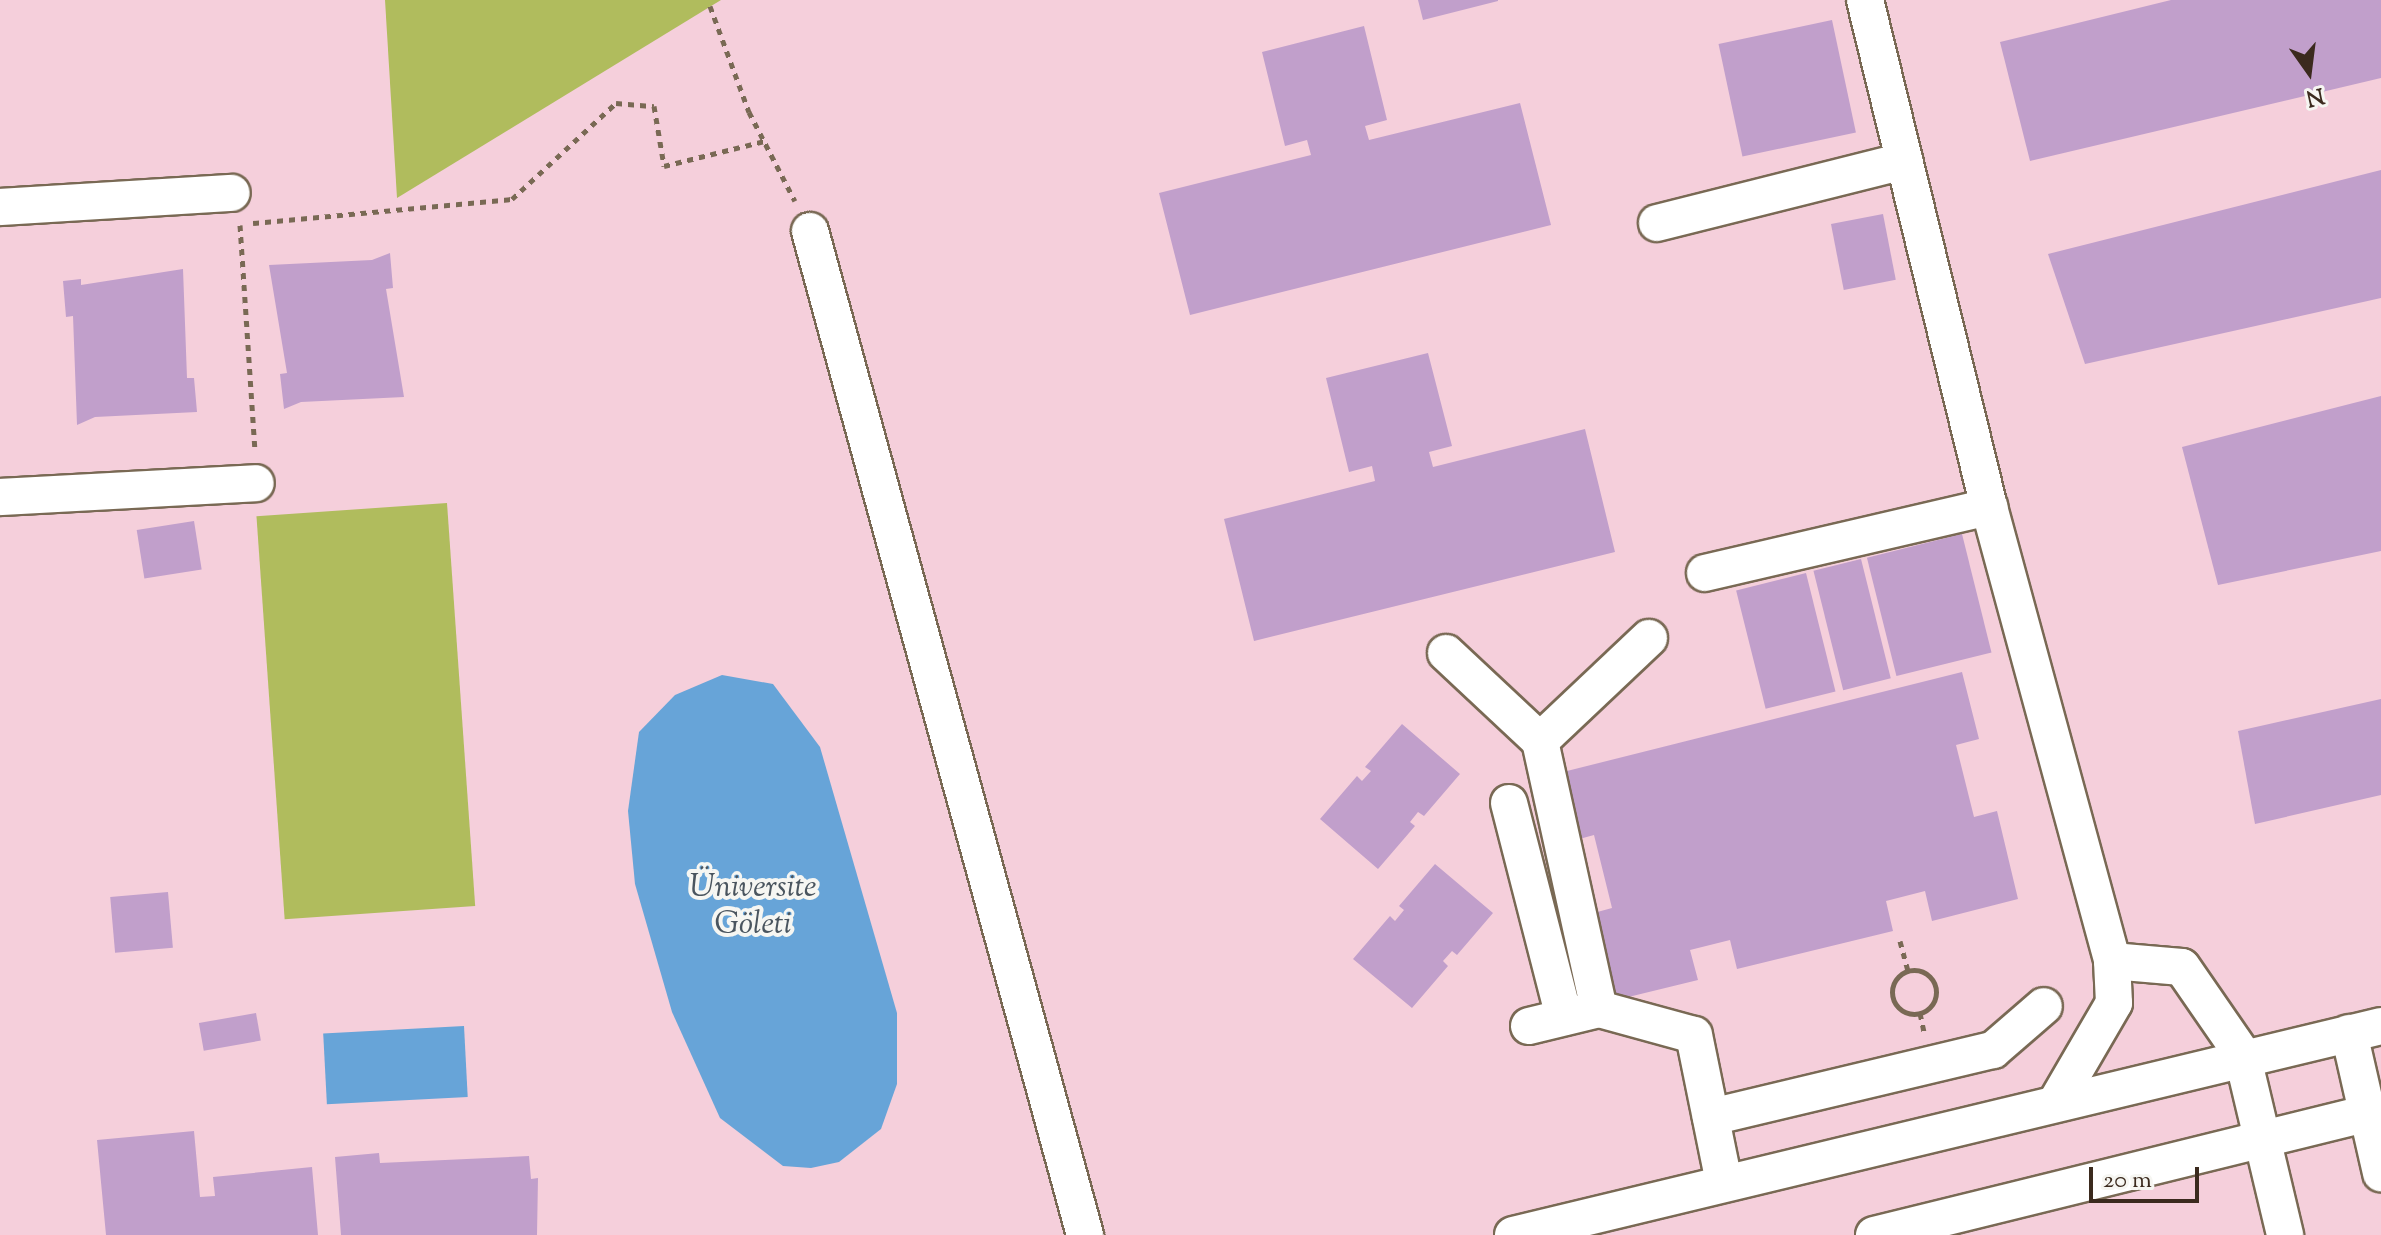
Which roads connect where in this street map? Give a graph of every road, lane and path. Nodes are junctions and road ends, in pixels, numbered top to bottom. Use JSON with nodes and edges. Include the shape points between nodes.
{"nodes":[{"id":1,"x":1865,"y":0,"type":"edge"},
{"id":2,"x":710,"y":6,"type":"dead end"},
{"id":3,"x":764,"y":141,"type":"junction"},
{"id":4,"x":1904,"y":161,"type":"junction"},
{"id":5,"x":0,"y":207,"type":"edge"},
{"id":6,"x":236,"y":209,"type":"junction"},
{"id":7,"x":1657,"y":223,"type":"dead end"},
{"id":8,"x":810,"y":231,"type":"joint"},
{"id":9,"x":256,"y":483,"type":"joint"},
{"id":10,"x":0,"y":497,"type":"edge"},
{"id":11,"x":1989,"y":507,"type":"junction"},
{"id":12,"x":1705,"y":573,"type":"dead end"},
{"id":13,"x":1649,"y":638,"type":"dead end"},
{"id":14,"x":1446,"y":653,"type":"dead end"},
{"id":15,"x":1540,"y":741,"type":"junction"},
{"id":16,"x":1509,"y":803,"type":"dead end"},
{"id":17,"x":1900,"y":941,"type":"dead end"},
{"id":18,"x":2112,"y":961,"type":"junction"},
{"id":19,"x":1908,"y":971,"type":"junction"},
{"id":20,"x":2044,"y":1006,"type":"dead end"},
{"id":21,"x":1599,"y":1009,"type":"junction"},
{"id":22,"x":1564,"y":1017,"type":"junction"},
{"id":23,"x":1529,"y":1026,"type":"dead end"},
{"id":24,"x":2365,"y":1030,"type":"edge"},
{"id":25,"x":2242,"y":1054,"type":"junction"},
{"id":26,"x":2057,"y":1101,"type":"junction"},
{"id":27,"x":2374,"y":1112,"type":"edge"},
{"id":28,"x":1711,"y":1117,"type":"junction"},
{"id":29,"x":2260,"y":1140,"type":"junction"},
{"id":30,"x":2381,"y":1173,"type":"edge"},
{"id":31,"x":1724,"y":1183,"type":"junction"},
{"id":32,"x":1085,"y":1235,"type":"edge"},
{"id":33,"x":1513,"y":1235,"type":"edge"},
{"id":34,"x":1874,"y":1235,"type":"edge"},
{"id":35,"x":2285,"y":1235,"type":"edge"}],
"edges":[{"from":1,"to":4,"type":"street"},
{"from":2,"to":3,"type":"path"},
{"from":3,"to":6,"type":"path","via":[[664,166],[654,106],[616,103],[512,199]]},
{"from":3,"to":8,"type":"path"},
{"from":4,"to":7,"type":"street"},
{"from":4,"to":11,"type":"street"},
{"from":5,"to":6,"type":"street"},
{"from":6,"to":9,"type":"path"},
{"from":8,"to":32,"type":"street"},
{"from":9,"to":10,"type":"street"},
{"from":11,"to":12,"type":"street"},
{"from":11,"to":18,"type":"street"},
{"from":13,"to":15,"type":"street"},
{"from":14,"to":15,"type":"street"},
{"from":15,"to":21,"type":"street"},
{"from":16,"to":22,"type":"street"},
{"from":17,"to":19,"type":"path"},
{"from":18,"to":25,"type":"street","via":[[2182,967]]},
{"from":18,"to":26,"type":"street","via":[[2114,1003]]},
{"from":19,"to":19,"type":"path","via":[[1895,981],[1893,998],[1903,1011],[1920,1013],[1933,1003],[1935,986],[1925,973]]},
{"from":20,"to":28,"type":"street","via":[[1993,1050]]},
{"from":21,"to":22,"type":"street"},
{"from":21,"to":28,"type":"street","via":[[1694,1035]]},
{"from":22,"to":23,"type":"street"},
{"from":24,"to":25,"type":"street"},
{"from":24,"to":27,"type":"street"},
{"from":25,"to":26,"type":"street"},
{"from":25,"to":29,"type":"street"},
{"from":26,"to":31,"type":"street"},
{"from":27,"to":29,"type":"street"},
{"from":27,"to":30,"type":"street"},
{"from":28,"to":31,"type":"street"},
{"from":29,"to":34,"type":"street"},
{"from":29,"to":35,"type":"street"},
{"from":31,"to":33,"type":"street"}]}
